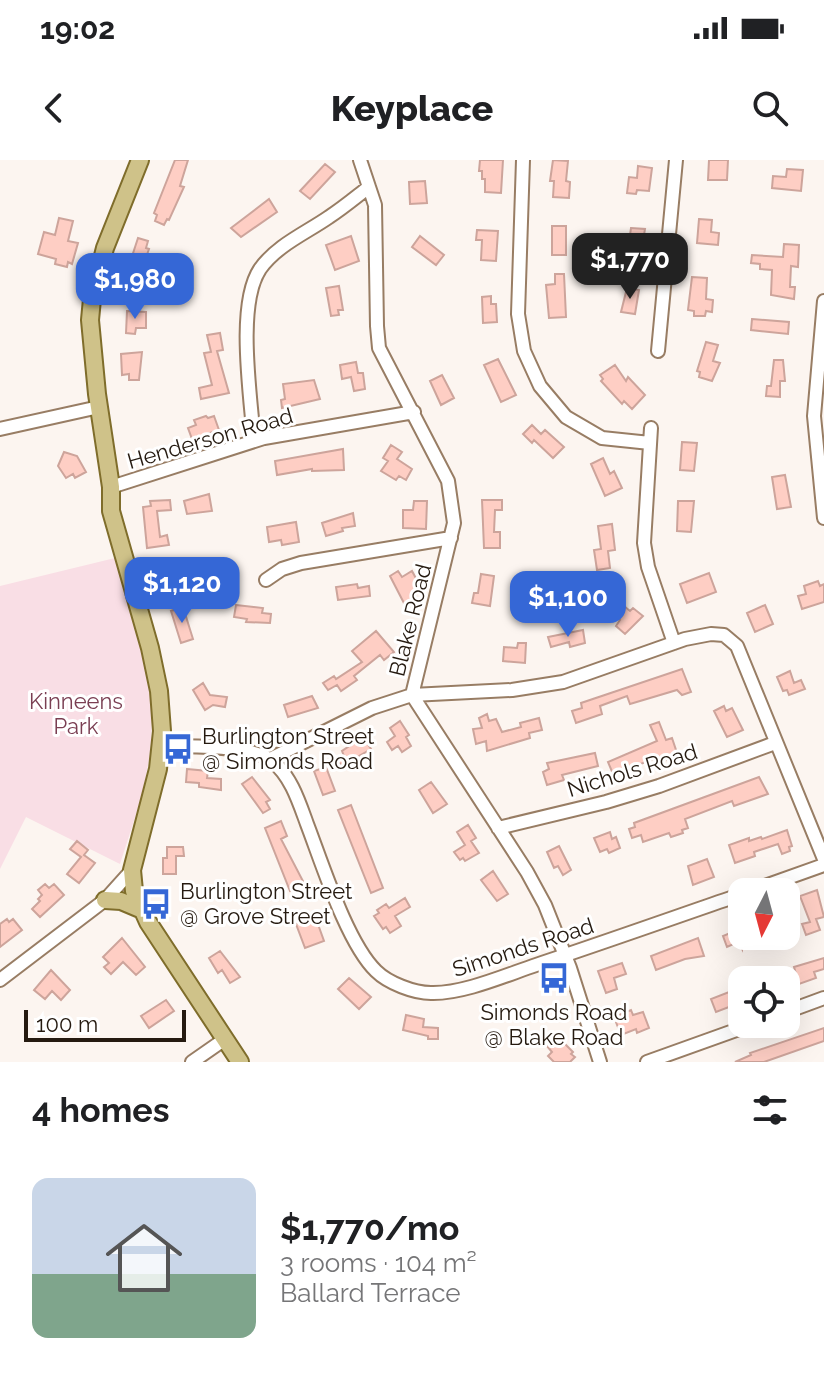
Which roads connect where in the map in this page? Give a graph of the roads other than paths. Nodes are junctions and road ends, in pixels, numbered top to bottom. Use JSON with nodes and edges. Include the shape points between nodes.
{"nodes":[{"id":1,"x":140,"y":160,"type":"edge"},
{"id":2,"x":360,"y":160,"type":"edge"},
{"id":3,"x":523,"y":160,"type":"edge"},
{"id":4,"x":676,"y":160,"type":"edge"},
{"id":5,"x":369,"y":187,"type":"junction"},
{"id":6,"x":824,"y":301,"type":"edge"},
{"id":7,"x":658,"y":351,"type":"dead end"},
{"id":8,"x":99,"y":407,"type":"junction"},
{"id":9,"x":414,"y":412,"type":"junction"},
{"id":10,"x":819,"y":413,"type":"edge"},
{"id":11,"x":651,"y":428,"type":"dead end"},
{"id":12,"x":0,"y":429,"type":"edge"},
{"id":13,"x":254,"y":441,"type":"junction"},
{"id":14,"x":650,"y":443,"type":"junction"},
{"id":15,"x":111,"y":487,"type":"junction"},
{"id":16,"x":824,"y":518,"type":"edge"},
{"id":17,"x":451,"y":538,"type":"junction"},
{"id":18,"x":266,"y":580,"type":"dead end"},
{"id":19,"x":674,"y":643,"type":"junction"},
{"id":20,"x":412,"y":695,"type":"junction"},
{"id":21,"x":775,"y":743,"type":"junction"},
{"id":22,"x":160,"y":746,"type":"junction"},
{"id":23,"x":270,"y":759,"type":"junction"},
{"id":24,"x":498,"y":828,"type":"junction"},
{"id":25,"x":824,"y":862,"type":"edge"},
{"id":26,"x":132,"y":870,"type":"junction"},
{"id":27,"x":783,"y":878,"type":"edge"},
{"id":28,"x":728,"y":899,"type":"edge"},
{"id":29,"x":105,"y":900,"type":"junction"},
{"id":30,"x":140,"y":909,"type":"junction"},
{"id":31,"x":564,"y":955,"type":"junction"},
{"id":32,"x":0,"y":980,"type":"edge"},
{"id":33,"x":824,"y":998,"type":"edge"},
{"id":34,"x":800,"y":1007,"type":"edge"},
{"id":35,"x":728,"y":1033,"type":"edge"},
{"id":36,"x":225,"y":1039,"type":"junction"},
{"id":37,"x":192,"y":1062,"type":"edge"},
{"id":38,"x":240,"y":1062,"type":"edge"},
{"id":39,"x":600,"y":1062,"type":"edge"},
{"id":40,"x":647,"y":1062,"type":"edge"}],
"edges":[{"from":1,"to":8,"type":"main road","via":[[105,248],[92,299]]},
{"from":2,"to":5,"type":"street","name":"Blake Road"},
{"from":3,"to":14,"type":"street","via":[[518,314],[524,351],[540,386],[566,417],[602,438]]},
{"from":4,"to":7,"type":"street"},
{"from":5,"to":9,"type":"street","name":"Blake Road","via":[[375,205],[379,348]]},
{"from":5,"to":13,"type":"street","via":[[282,247],[260,270],[246,319]]},
{"from":6,"to":10,"type":"street"},
{"from":8,"to":12,"type":"street"},
{"from":8,"to":15,"type":"main road"},
{"from":9,"to":13,"type":"street","name":"Henderson Road"},
{"from":9,"to":17,"type":"street","name":"Blake Road","via":[[448,481]]},
{"from":10,"to":16,"type":"street","via":[[818,477]]},
{"from":11,"to":14,"type":"street"},
{"from":13,"to":15,"type":"street","name":"Henderson Road"},
{"from":14,"to":19,"type":"street","via":[[644,543]]},
{"from":15,"to":22,"type":"main road","via":[[111,511],[159,691]]},
{"from":17,"to":18,"type":"street","via":[[301,563]]},
{"from":17,"to":20,"type":"street","name":"Blake Road"},
{"from":19,"to":20,"type":"street","via":[[563,682]]},
{"from":19,"to":21,"type":"street","via":[[711,634],[724,635],[737,646]]},
{"from":20,"to":23,"type":"street","via":[[372,708]]},
{"from":20,"to":24,"type":"street","name":"Blake Road"},
{"from":21,"to":24,"type":"street","name":"Nichols Road","via":[[659,786]]},
{"from":21,"to":25,"type":"street"},
{"from":22,"to":23,"type":"street","via":[[208,746]]},
{"from":22,"to":26,"type":"main road"},
{"from":23,"to":31,"type":"street","name":"Simonds Road","via":[[295,793],[332,890],[377,973],[411,990],[439,993]]},
{"from":24,"to":31,"type":"street","name":"Blake Road","via":[[545,905]]},
{"from":25,"to":27,"type":"street","name":"Simonds Road"},
{"from":26,"to":29,"type":"street"},
{"from":26,"to":30,"type":"main road"},
{"from":28,"to":31,"type":"street","name":"Simonds Road"},
{"from":29,"to":30,"type":"main road"},
{"from":29,"to":32,"type":"street"},
{"from":30,"to":36,"type":"main road"},
{"from":31,"to":39,"type":"street","name":"Blake Road"},
{"from":33,"to":34,"type":"street"},
{"from":35,"to":40,"type":"street"},
{"from":36,"to":37,"type":"street"},
{"from":36,"to":38,"type":"main road"}]}
